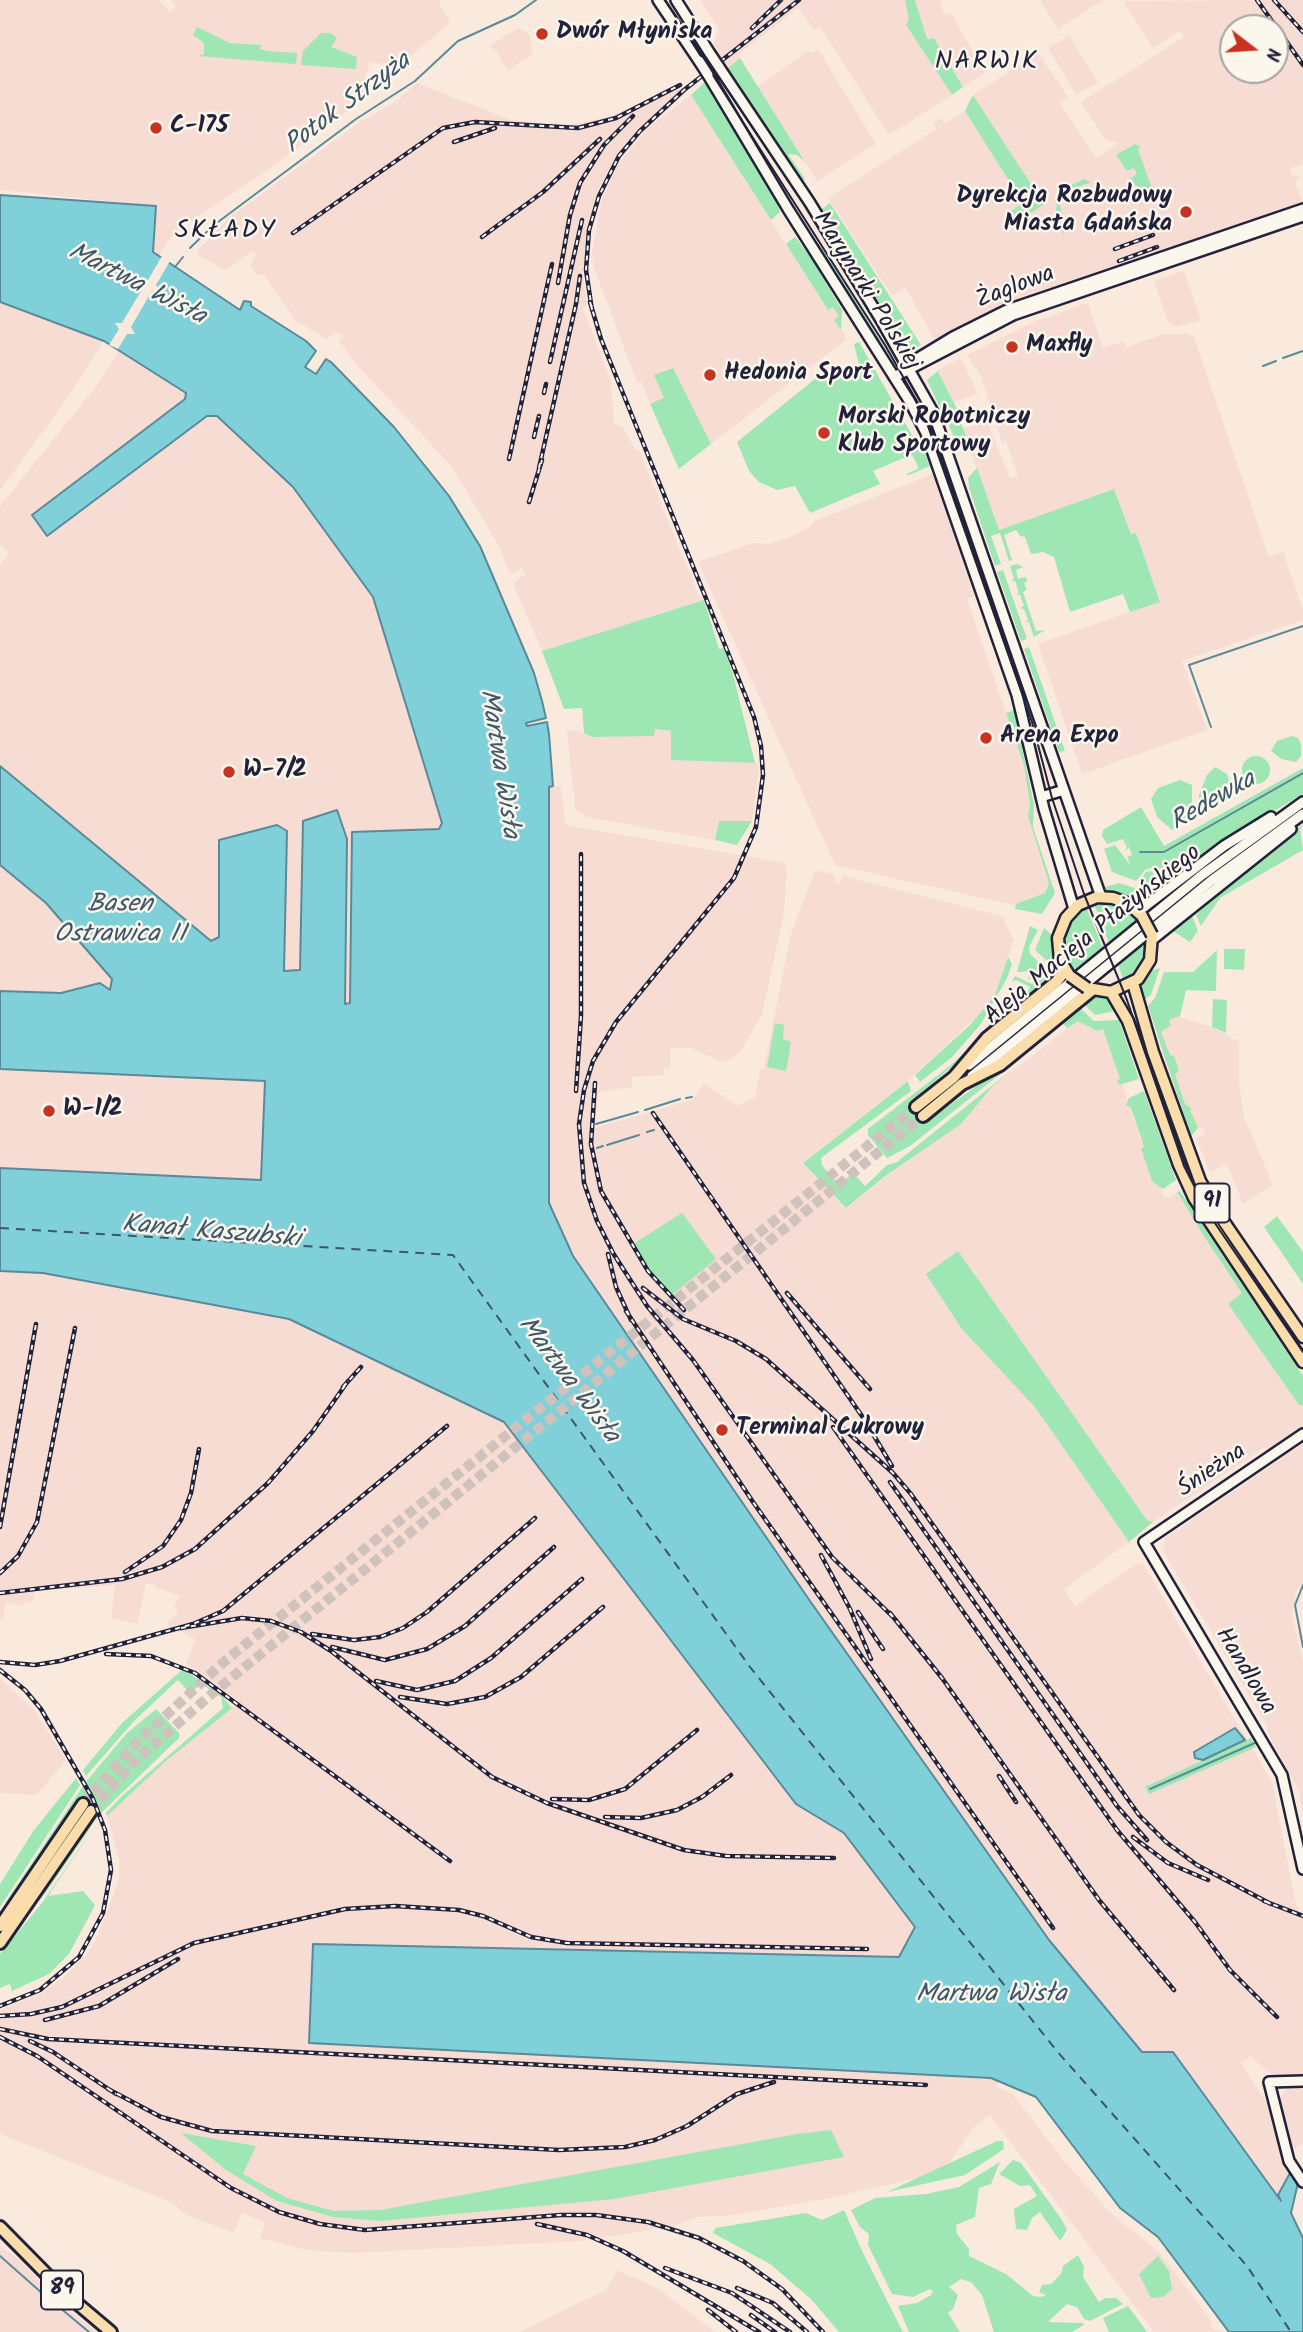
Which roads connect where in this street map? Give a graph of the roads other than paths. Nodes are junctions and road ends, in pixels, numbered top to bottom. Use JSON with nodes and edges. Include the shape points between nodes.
{"nodes":[{"id":1,"x":658,"y":0,"type":"edge"},
{"id":2,"x":676,"y":0,"type":"edge"},
{"id":3,"x":1303,"y":209,"type":"edge"},
{"id":4,"x":1303,"y":216,"type":"edge"},
{"id":5,"x":1236,"y":236,"type":"junction"},
{"id":6,"x":909,"y":368,"type":"junction"},
{"id":7,"x":894,"y":377,"type":"junction"},
{"id":8,"x":951,"y":462,"type":"junction"},
{"id":9,"x":939,"y":467,"type":"junction"},
{"id":10,"x":981,"y":550,"type":"junction"},
{"id":11,"x":969,"y":555,"type":"junction"},
{"id":12,"x":1016,"y":649,"type":"junction"},
{"id":13,"x":1003,"y":654,"type":"junction"},
{"id":14,"x":1030,"y":690,"type":"junction"},
{"id":15,"x":1017,"y":695,"type":"junction"},
{"id":16,"x":1064,"y":790,"type":"junction"},
{"id":17,"x":1041,"y":797,"type":"junction"},
{"id":18,"x":1303,"y":802,"type":"edge"},
{"id":19,"x":1283,"y":815,"type":"junction"},
{"id":20,"x":1303,"y":817,"type":"edge"},
{"id":21,"x":1101,"y":897,"type":"junction"},
{"id":22,"x":1074,"y":909,"type":"junction"},
{"id":23,"x":1140,"y":913,"type":"junction"},
{"id":24,"x":1152,"y":937,"type":"junction"},
{"id":25,"x":1068,"y":973,"type":"junction"},
{"id":26,"x":1133,"y":983,"type":"junction"},
{"id":27,"x":1089,"y":989,"type":"junction"},
{"id":28,"x":1111,"y":992,"type":"junction"},
{"id":29,"x":958,"y":1080,"type":"junction"},
{"id":30,"x":920,"y":1112,"type":"tunnel mouth"},
{"id":31,"x":1303,"y":1338,"type":"edge"},
{"id":32,"x":1303,"y":1362,"type":"edge"},
{"id":33,"x":1303,"y":1434,"type":"edge"},
{"id":34,"x":1144,"y":1542,"type":"joint"},
{"id":35,"x":1303,"y":1869,"type":"edge"},
{"id":36,"x":0,"y":1926,"type":"edge"},
{"id":37,"x":0,"y":1943,"type":"edge"},
{"id":38,"x":1303,"y":2081,"type":"edge"},
{"id":39,"x":1302,"y":2181,"type":"edge"},
{"id":40,"x":0,"y":2227,"type":"edge"},
{"id":41,"x":111,"y":2332,"type":"edge"}],
"edges":[{"from":1,"to":7,"type":"main road","name":"Marynarki Polskiej","bridge":true},
{"from":2,"to":6,"type":"main road","name":"Marynarki Polskiej","bridge":true,"via":[[801,189]]},
{"from":3,"to":5,"type":"main road"},
{"from":4,"to":5,"type":"main road"},
{"from":5,"to":6,"type":"main road","name":"Żaglowa","via":[[1022,307],[955,339]]},
{"from":6,"to":7,"type":"main road","name":"Żaglowa"},
{"from":6,"to":8,"type":"main road","name":"Marynarki Polskiej"},
{"from":7,"to":9,"type":"main road","name":"Marynarki Polskiej","via":[[922,425]]},
{"from":8,"to":9,"type":"main road"},
{"from":8,"to":10,"type":"main road","name":"Marynarki Polskiej"},
{"from":9,"to":11,"type":"main road","name":"Marynarki Polskiej"},
{"from":10,"to":11,"type":"main road"},
{"from":10,"to":12,"type":"main road","name":"Marynarki Polskiej"},
{"from":11,"to":13,"type":"main road","name":"Marynarki Polskiej"},
{"from":12,"to":13,"type":"main road"},
{"from":12,"to":14,"type":"main road","name":"Marynarki Polskiej"},
{"from":13,"to":15,"type":"main road","name":"Marynarki Polskiej"},
{"from":14,"to":15,"type":"main road"},
{"from":14,"to":16,"type":"main road","name":"Marynarki Polskiej"},
{"from":15,"to":17,"type":"main road","name":"Marynarki Polskiej"},
{"from":16,"to":17,"type":"main road"},
{"from":16,"to":21,"type":"main road","name":"Marynarki Polskiej"},
{"from":17,"to":22,"type":"main road","name":"Marynarki Polskiej"},
{"from":18,"to":19,"type":"main road","name":"Aleja Macieja Płażyńskiego"},
{"from":19,"to":23,"type":"main road","via":[[1231,840]]},
{"from":19,"to":29,"type":"main road","name":"Aleja Macieja Płażyńskiego","via":[[1202,874]]},
{"from":20,"to":24,"type":"main road"},
{"from":20,"to":29,"type":"main road","name":"Aleja Macieja Płażyńskiego","via":[[1211,881]]},
{"from":21,"to":22,"type":"main road"},
{"from":21,"to":23,"type":"main road","via":[[1124,902]]},
{"from":22,"to":25,"type":"main road","via":[[1058,938],[1059,955]]},
{"from":23,"to":24,"type":"main road","bridge":true},
{"from":24,"to":26,"type":"main road","via":[[1148,965]]},
{"from":25,"to":27,"type":"main road","bridge":true},
{"from":25,"to":29,"type":"highway","via":[[987,1038]]},
{"from":26,"to":28,"type":"main road"},
{"from":26,"to":31,"type":"main road","number":"91","via":[[1200,1181]]},
{"from":27,"to":28,"type":"main road"},
{"from":27,"to":29,"type":"highway","via":[[1000,1065]]},
{"from":28,"to":32,"type":"main road","number":"91","via":[[1128,1021],[1194,1198]]},
{"from":29,"to":30,"type":"highway","name":"Aleja Macieja Płażyńskiego"},
{"from":33,"to":34,"type":"main road","name":"Śnieżna"},
{"from":34,"to":35,"type":"main road","name":"Handlowa","via":[[1282,1775]]},
{"from":36,"to":37,"type":"highway","via":[[87,1808]]},
{"from":38,"to":39,"type":"main road","via":[[1269,2081],[1293,2169]]},
{"from":40,"to":41,"type":"highway","number":"89"}]}
